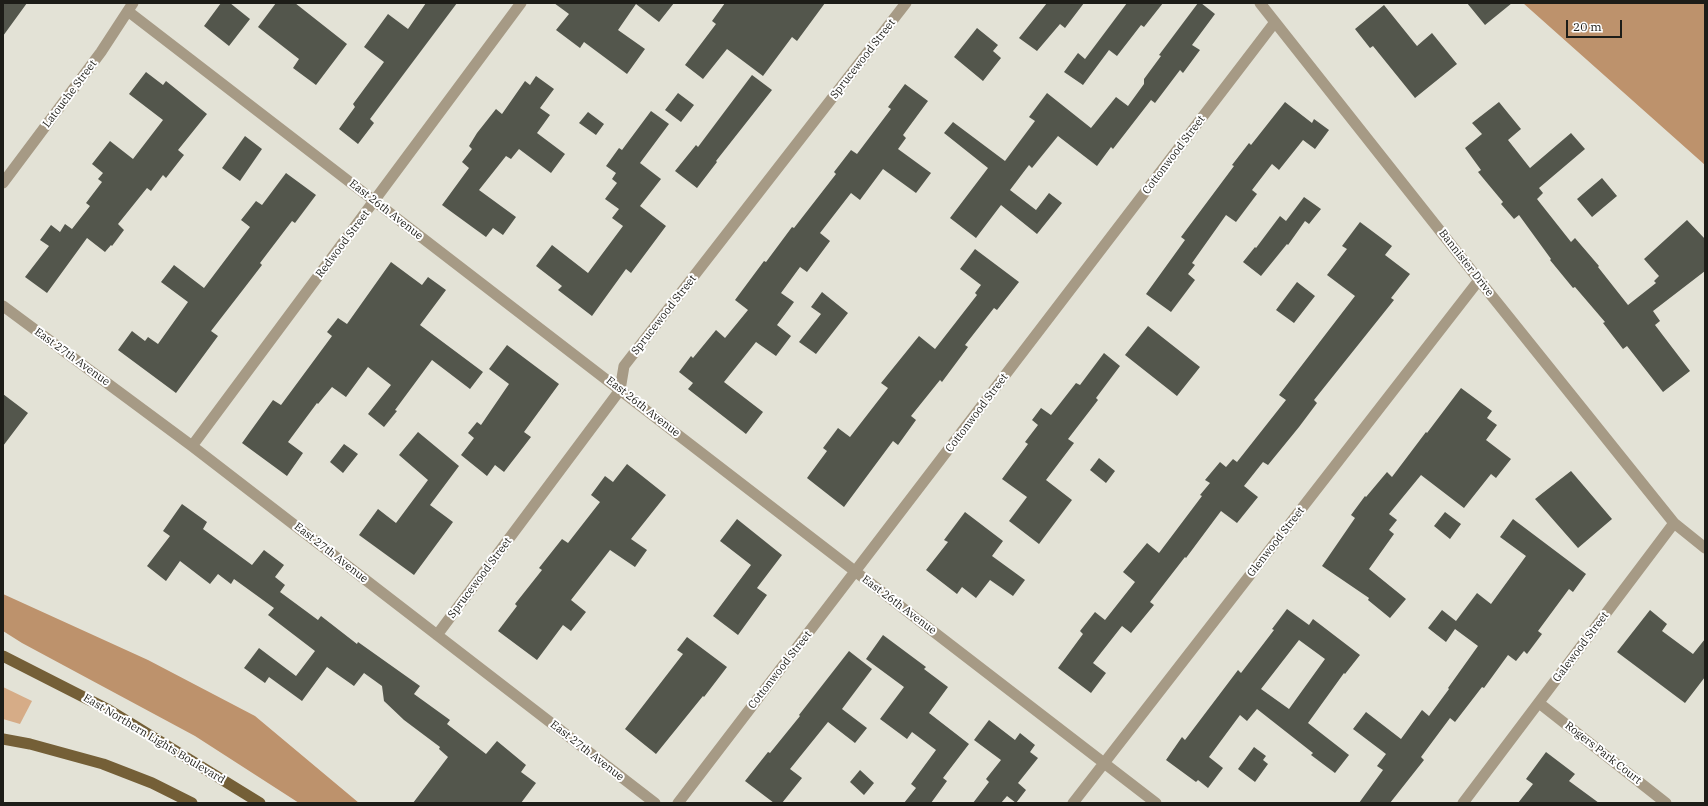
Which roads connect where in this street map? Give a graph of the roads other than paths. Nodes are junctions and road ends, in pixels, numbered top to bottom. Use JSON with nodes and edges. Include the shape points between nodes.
{"nodes":[{"id":1,"x":521,"y":3,"type":"edge"},
{"id":2,"x":906,"y":3,"type":"edge"},
{"id":3,"x":1260,"y":3,"type":"edge"},
{"id":4,"x":131,"y":7,"type":"edge"},
{"id":5,"x":1275,"y":22,"type":"junction"},
{"id":6,"x":3,"y":183,"type":"edge"},
{"id":7,"x":375,"y":201,"type":"junction"},
{"id":8,"x":1479,"y":280,"type":"junction"},
{"id":9,"x":3,"y":306,"type":"edge"},
{"id":10,"x":620,"y":390,"type":"junction"},
{"id":11,"x":192,"y":446,"type":"junction"},
{"id":12,"x":1674,"y":523,"type":"junction"},
{"id":13,"x":1705,"y":548,"type":"edge"},
{"id":14,"x":856,"y":572,"type":"junction"},
{"id":15,"x":437,"y":635,"type":"junction"},
{"id":16,"x":3,"y":656,"type":"edge"},
{"id":17,"x":1539,"y":704,"type":"junction"},
{"id":18,"x":3,"y":739,"type":"edge"},
{"id":19,"x":1104,"y":763,"type":"junction"},
{"id":20,"x":192,"y":803,"type":"edge"},
{"id":21,"x":260,"y":803,"type":"edge"},
{"id":22,"x":655,"y":803,"type":"edge"},
{"id":23,"x":678,"y":803,"type":"edge"},
{"id":24,"x":1072,"y":803,"type":"edge"},
{"id":25,"x":1156,"y":803,"type":"edge"},
{"id":26,"x":1463,"y":803,"type":"edge"},
{"id":27,"x":1666,"y":803,"type":"edge"}],
"edges":[{"from":1,"to":7,"type":"street","name":"Redwood Street"},
{"from":2,"to":10,"type":"street","name":"Sprucewood Street","via":[[624,366]]},
{"from":3,"to":5,"type":"street","name":"Bannister Drive"},
{"from":4,"to":6,"type":"street","name":"Latouche Street","via":[[101,52]]},
{"from":4,"to":7,"type":"street","name":"East 26th Avenue"},
{"from":5,"to":8,"type":"street","name":"Bannister Drive"},
{"from":5,"to":14,"type":"street","name":"Cottonwood Street"},
{"from":7,"to":10,"type":"street","name":"East 26th Avenue"},
{"from":7,"to":11,"type":"street","name":"Redwood Street"},
{"from":8,"to":12,"type":"street","name":"Bannister Drive"},
{"from":8,"to":19,"type":"street","name":"Glenwood Street"},
{"from":9,"to":11,"type":"street","name":"East 27th Avenue"},
{"from":10,"to":14,"type":"street","name":"East 26th Avenue"},
{"from":10,"to":15,"type":"street","name":"Sprucewood Street"},
{"from":11,"to":15,"type":"street","name":"East 27th Avenue"},
{"from":12,"to":13,"type":"street"},
{"from":12,"to":17,"type":"street","name":"Galewood Street"},
{"from":14,"to":19,"type":"street","name":"East 26th Avenue"},
{"from":14,"to":23,"type":"street","name":"Cottonwood Street"},
{"from":15,"to":22,"type":"street","name":"East 27th Avenue"},
{"from":16,"to":21,"type":"main road","name":"East Northern Lights Boulevard","via":[[109,710]]},
{"from":17,"to":26,"type":"street","name":"Galewood Street"},
{"from":17,"to":27,"type":"street","name":"Rogers Park Court"},
{"from":18,"to":20,"type":"main road","via":[[103,764],[152,783]]},
{"from":19,"to":24,"type":"street","name":"Glenwood Street"},
{"from":19,"to":25,"type":"street","name":"East 26th Avenue"}]}
